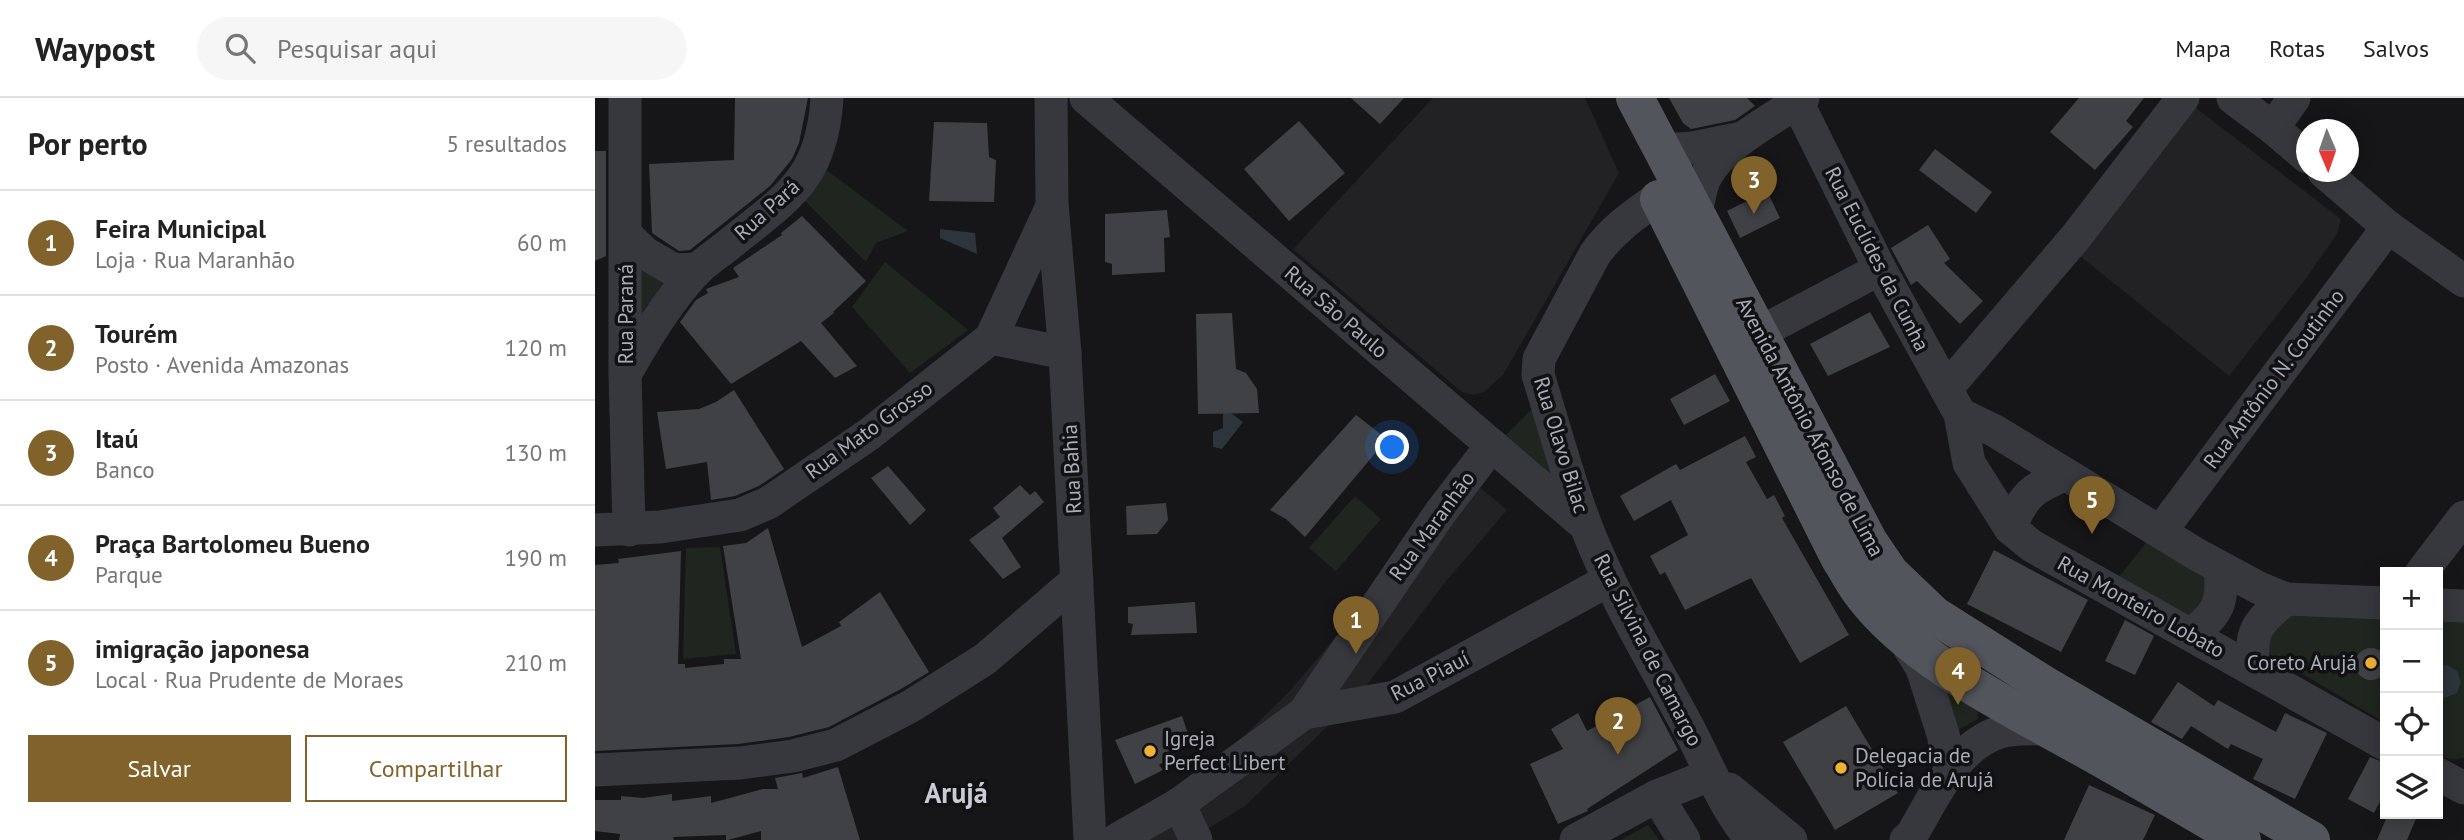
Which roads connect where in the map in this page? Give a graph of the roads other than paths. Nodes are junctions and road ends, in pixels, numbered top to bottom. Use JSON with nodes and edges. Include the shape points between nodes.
{"nodes":[{"id":1,"x":625,"y":98,"type":"edge"},
{"id":2,"x":827,"y":98,"type":"edge"},
{"id":3,"x":1051,"y":98,"type":"edge"},
{"id":4,"x":1086,"y":98,"type":"edge"},
{"id":5,"x":1607,"y":98,"type":"edge"},
{"id":6,"x":1635,"y":98,"type":"edge"},
{"id":7,"x":2183,"y":98,"type":"edge"},
{"id":8,"x":2233,"y":98,"type":"edge"},
{"id":9,"x":2294,"y":98,"type":"edge"},
{"id":10,"x":1800,"y":100,"type":"edge"},
{"id":11,"x":2273,"y":128,"type":"junction"},
{"id":12,"x":1742,"y":138,"type":"junction"},
{"id":13,"x":2296,"y":148,"type":"edge"},
{"id":14,"x":1663,"y":150,"type":"junction"},
{"id":15,"x":2335,"y":182,"type":"edge"},
{"id":16,"x":1658,"y":198,"type":"junction"},
{"id":17,"x":1052,"y":204,"type":"junction"},
{"id":18,"x":1696,"y":213,"type":"junction"},
{"id":19,"x":2388,"y":228,"type":"junction"},
{"id":20,"x":626,"y":236,"type":"junction"},
{"id":21,"x":1705,"y":261,"type":"junction"},
{"id":22,"x":698,"y":269,"type":"junction"},
{"id":23,"x":1880,"y":269,"type":"junction"},
{"id":24,"x":2464,"y":281,"type":"edge"},
{"id":25,"x":1759,"y":333,"type":"junction"},
{"id":26,"x":991,"y":338,"type":"junction"},
{"id":27,"x":1065,"y":353,"type":"junction"},
{"id":28,"x":625,"y":373,"type":"junction"},
{"id":29,"x":1953,"y":402,"type":"junction"},
{"id":30,"x":1492,"y":445,"type":"junction"},
{"id":31,"x":2064,"y":475,"type":"junction"},
{"id":32,"x":2464,"y":517,"type":"edge"},
{"id":33,"x":1585,"y":525,"type":"junction"},
{"id":34,"x":2010,"y":528,"type":"junction"},
{"id":35,"x":595,"y":530,"type":"edge"},
{"id":36,"x":629,"y":530,"type":"junction"},
{"id":37,"x":2161,"y":531,"type":"junction"},
{"id":38,"x":1855,"y":551,"type":"junction"},
{"id":39,"x":2427,"y":567,"type":"edge"},
{"id":40,"x":2220,"y":568,"type":"junction"},
{"id":41,"x":1077,"y":580,"type":"junction"},
{"id":42,"x":1609,"y":580,"type":"junction"},
{"id":43,"x":2286,"y":599,"type":"junction"},
{"id":44,"x":2380,"y":603,"type":"edge"},
{"id":45,"x":2443,"y":605,"type":"edge"},
{"id":46,"x":2464,"y":606,"type":"edge"},
{"id":47,"x":1901,"y":634,"type":"junction"},
{"id":48,"x":2191,"y":635,"type":"junction"},
{"id":49,"x":2255,"y":671,"type":"junction"},
{"id":50,"x":1304,"y":713,"type":"junction"},
{"id":51,"x":2058,"y":714,"type":"junction"},
{"id":52,"x":2380,"y":741,"type":"edge"},
{"id":53,"x":595,"y":770,"type":"edge"},
{"id":54,"x":1951,"y":771,"type":"junction"},
{"id":55,"x":1710,"y":775,"type":"junction"},
{"id":56,"x":1657,"y":796,"type":"junction"},
{"id":57,"x":1179,"y":804,"type":"junction"},
{"id":58,"x":1741,"y":836,"type":"edge"},
{"id":59,"x":1911,"y":839,"type":"edge"},
{"id":60,"x":1090,"y":840,"type":"edge"},
{"id":61,"x":1116,"y":840,"type":"edge"},
{"id":62,"x":1196,"y":840,"type":"edge"},
{"id":63,"x":1576,"y":840,"type":"edge"},
{"id":64,"x":1684,"y":840,"type":"edge"},
{"id":65,"x":1791,"y":840,"type":"edge"},
{"id":66,"x":2242,"y":840,"type":"edge"},
{"id":67,"x":2311,"y":840,"type":"edge"}],
"edges":[{"from":1,"to":20,"type":"street","name":"Rua Paraná"},
{"from":2,"to":22,"type":"street","name":"Rua Pará","via":[[819,152],[791,194]]},
{"from":3,"to":17,"type":"street","name":"Rua Bahia"},
{"from":4,"to":30,"type":"street","name":"Rua São Paulo"},
{"from":5,"to":16,"type":"main road","name":"Avenida Antônio Afonso de Lima"},
{"from":6,"to":14,"type":"main road","name":"Avenida Antônio Afonso de Lima"},
{"from":7,"to":29,"type":"street"},
{"from":8,"to":11,"type":"street"},
{"from":9,"to":11,"type":"street"},
{"from":10,"to":12,"type":"street"},
{"from":10,"to":23,"type":"street","name":"Rua Euclídes da Cunha"},
{"from":11,"to":13,"type":"street"},
{"from":12,"to":14,"type":"street"},
{"from":12,"to":18,"type":"street","via":[[1710,170]]},
{"from":14,"to":18,"type":"main road","name":"Avenida Antônio Afonso de Lima"},
{"from":15,"to":19,"type":"street"},
{"from":16,"to":21,"type":"main road","name":"Avenida Antônio Afonso de Lima"},
{"from":16,"to":33,"type":"street","name":"Rua Olavo Bilac","via":[[1604,241],[1539,359],[1538,375]]},
{"from":17,"to":26,"type":"street","name":"Rua Mato Grosso"},
{"from":17,"to":27,"type":"street","name":"Rua Bahia"},
{"from":18,"to":21,"type":"main road","name":"Avenida Antônio Afonso de Lima"},
{"from":19,"to":24,"type":"street"},
{"from":19,"to":37,"type":"street","name":"Rua Antônio N. Coutinho"},
{"from":20,"to":22,"type":"street","via":[[674,270]]},
{"from":20,"to":28,"type":"street","name":"Rua Paraná"},
{"from":21,"to":25,"type":"main road","name":"Avenida Antônio Afonso de Lima"},
{"from":21,"to":38,"type":"main road","name":"Avenida Antônio Afonso de Lima"},
{"from":22,"to":28,"type":"street","name":"Rua Pará","via":[[654,325]]},
{"from":23,"to":25,"type":"street"},
{"from":23,"to":29,"type":"street","name":"Rua Euclídes da Cunha"},
{"from":25,"to":38,"type":"main road","name":"Avenida Antônio Afonso de Lima"},
{"from":26,"to":27,"type":"street"},
{"from":26,"to":36,"type":"street","name":"Rua Mato Grosso","via":[[867,435],[768,503],[740,515]]},
{"from":27,"to":41,"type":"street","name":"Rua Bahia"},
{"from":28,"to":36,"type":"street","name":"Rua Paraná"},
{"from":29,"to":31,"type":"street"},
{"from":29,"to":34,"type":"street","name":"Rua Monteiro Lobato","via":[[1969,463]]},
{"from":30,"to":33,"type":"street","name":"Rua São Paulo"},
{"from":30,"to":50,"type":"street","name":"Rua Maranhão","via":[[1440,513]]},
{"from":31,"to":34,"type":"street","via":[[2031,492]]},
{"from":31,"to":37,"type":"street"},
{"from":32,"to":39,"type":"street"},
{"from":33,"to":42,"type":"street","name":"Rua Silvina de Camargo"},
{"from":34,"to":48,"type":"street","name":"Rua Monteiro Lobato","via":[[2032,546]]},
{"from":35,"to":36,"type":"street","name":"Rua Mato Grosso"},
{"from":37,"to":40,"type":"street"},
{"from":38,"to":47,"type":"main road","name":"Avenida Antônio Afonso de Lima","via":[[1863,595]]},
{"from":38,"to":51,"type":"main road","name":"Avenida Antônio Afonso de Lima","via":[[1890,573],[1934,615]]},
{"from":40,"to":43,"type":"street"},
{"from":40,"to":48,"type":"street","via":[[2221,599],[2213,615]]},
{"from":41,"to":53,"type":"street","via":[[985,659],[911,706],[836,745],[740,763]]},
{"from":41,"to":60,"type":"street","name":"Rua Bahia"},
{"from":42,"to":50,"type":"street","name":"Rua Piauí","via":[[1395,697]]},
{"from":42,"to":55,"type":"street","name":"Rua Silvina de Camargo"},
{"from":43,"to":44,"type":"street"},
{"from":43,"to":49,"type":"street","via":[[2253,636]]},
{"from":45,"to":46,"type":"street"},
{"from":47,"to":51,"type":"main road","name":"Avenida Antônio Afonso de Lima","via":[[1977,687]]},
{"from":47,"to":54,"type":"street","via":[[1922,668]]},
{"from":48,"to":49,"type":"street","name":"Rua Monteiro Lobato"},
{"from":49,"to":52,"type":"street","name":"Rua Monteiro Lobato"},
{"from":50,"to":57,"type":"street","name":"Rua Piauí"},
{"from":51,"to":54,"type":"street","via":[[1981,739]]},
{"from":51,"to":66,"type":"main road","name":"Avenida Antônio Afonso de Lima"},
{"from":51,"to":67,"type":"main road","name":"Avenida Antônio Afonso de Lima"},
{"from":54,"to":59,"type":"street"},
{"from":55,"to":56,"type":"street"},
{"from":55,"to":58,"type":"street","name":"Rua Silvina de Camargo"},
{"from":55,"to":65,"type":"street"},
{"from":56,"to":63,"type":"street"},
{"from":56,"to":64,"type":"street"},
{"from":57,"to":61,"type":"street"},
{"from":57,"to":62,"type":"street"}]}
